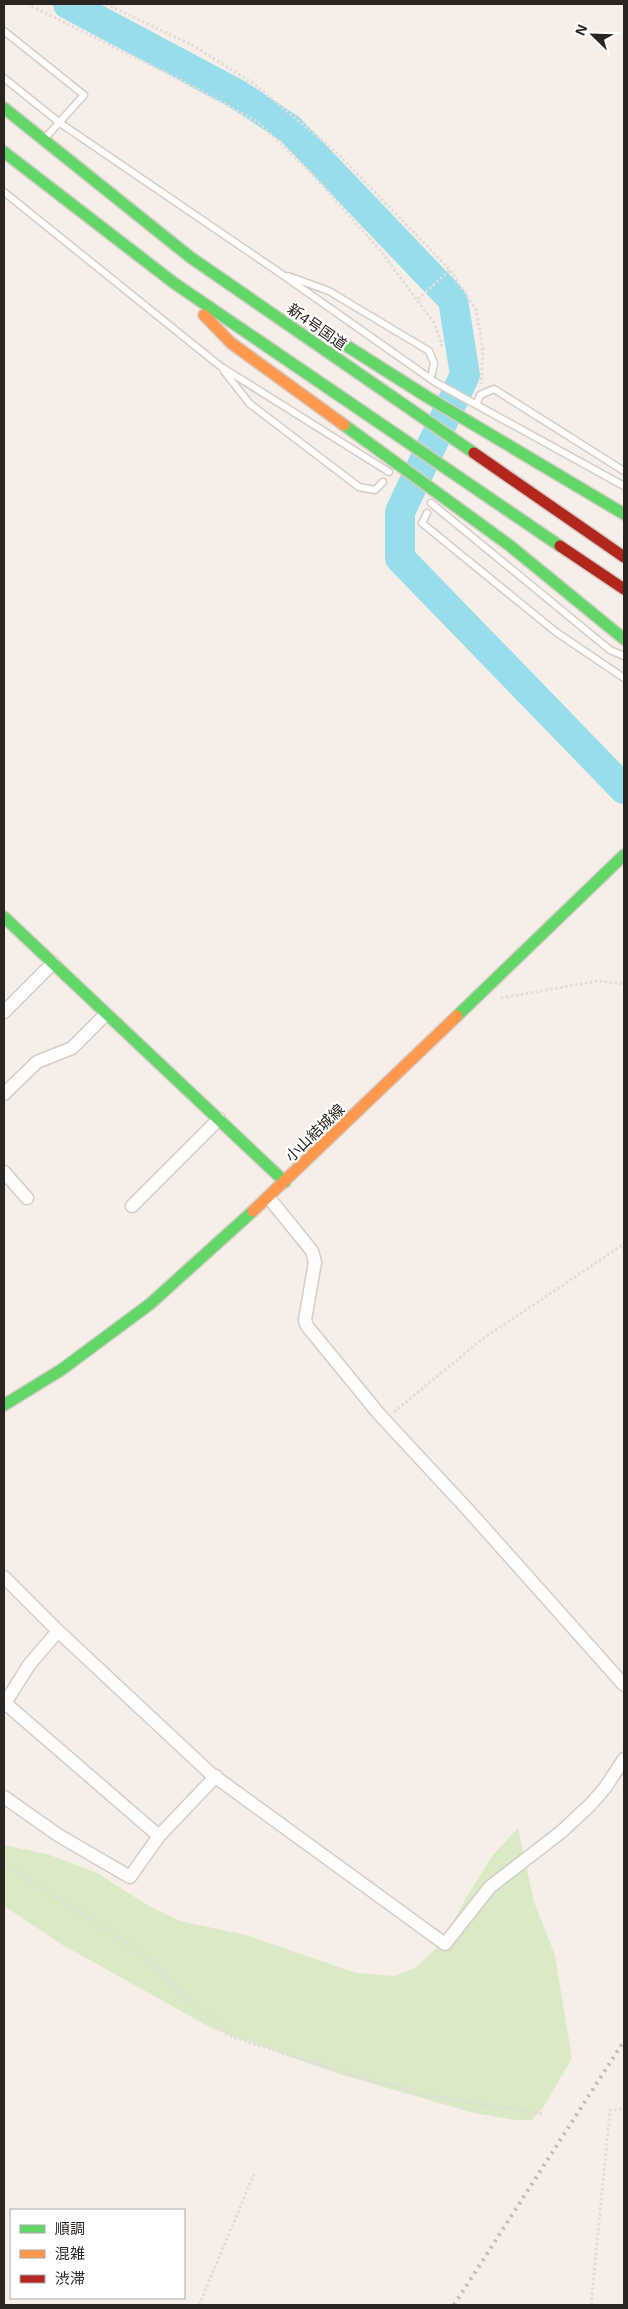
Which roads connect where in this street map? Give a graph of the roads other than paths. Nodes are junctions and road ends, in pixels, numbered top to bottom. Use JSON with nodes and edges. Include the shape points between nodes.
{"nodes":[{"id":1,"x":4,"y":31,"type":"edge"},
{"id":2,"x":4,"y":78,"type":"edge"},
{"id":3,"x":4,"y":108,"type":"edge"},
{"id":4,"x":60,"y":123,"type":"junction"},
{"id":5,"x":42,"y":140,"type":"junction"},
{"id":6,"x":4,"y":152,"type":"edge"},
{"id":7,"x":4,"y":192,"type":"edge"},
{"id":8,"x":190,"y":257,"type":"junction"},
{"id":9,"x":280,"y":273,"type":"junction"},
{"id":10,"x":174,"y":283,"type":"junction"},
{"id":11,"x":249,"y":284,"type":"dead end"},
{"id":12,"x":308,"y":320,"type":"dead end"},
{"id":13,"x":220,"y":366,"type":"junction"},
{"id":14,"x":432,"y":374,"type":"dead end"},
{"id":15,"x":475,"y":404,"type":"junction"},
{"id":16,"x":396,"y":470,"type":"junction"},
{"id":17,"x":624,"y":472,"type":"edge"},
{"id":18,"x":383,"y":482,"type":"dead end"},
{"id":19,"x":624,"y":486,"type":"edge"},
{"id":20,"x":422,"y":496,"type":"dead end"},
{"id":21,"x":426,"y":513,"type":"dead end"},
{"id":22,"x":624,"y":514,"type":"edge"},
{"id":23,"x":624,"y":557,"type":"edge"},
{"id":24,"x":624,"y":589,"type":"edge"},
{"id":25,"x":624,"y":639,"type":"edge"},
{"id":26,"x":624,"y":656,"type":"edge"},
{"id":27,"x":624,"y":678,"type":"edge"},
{"id":28,"x":624,"y":855,"type":"edge"},
{"id":29,"x":4,"y":917,"type":"edge"},
{"id":30,"x":53,"y":963,"type":"junction"},
{"id":31,"x":4,"y":1012,"type":"edge"},
{"id":32,"x":106,"y":1014,"type":"junction"},
{"id":33,"x":4,"y":1094,"type":"edge"},
{"id":34,"x":218,"y":1119,"type":"junction"},
{"id":35,"x":4,"y":1172,"type":"edge"},
{"id":36,"x":285,"y":1182,"type":"junction"},
{"id":37,"x":27,"y":1198,"type":"dead end"},
{"id":38,"x":269,"y":1198,"type":"junction"},
{"id":39,"x":132,"y":1206,"type":"dead end"},
{"id":40,"x":4,"y":1405,"type":"edge"},
{"id":41,"x":4,"y":1577,"type":"edge"},
{"id":42,"x":58,"y":1631,"type":"junction"},
{"id":43,"x":624,"y":1685,"type":"edge"},
{"id":44,"x":4,"y":1704,"type":"edge"},
{"id":45,"x":624,"y":1758,"type":"edge"},
{"id":46,"x":216,"y":1776,"type":"junction"},
{"id":47,"x":4,"y":1797,"type":"edge"},
{"id":48,"x":159,"y":1836,"type":"junction"}],
"edges":[{"from":1,"to":4,"type":"lane","via":[[84,95]]},
{"from":2,"to":4,"type":"lane"},
{"from":3,"to":5,"type":"main road","name":"新4号国道"},
{"from":4,"to":5,"type":"lane"},
{"from":4,"to":9,"type":"lane"},
{"from":5,"to":8,"type":"main road","name":"新4号国道"},
{"from":6,"to":10,"type":"main road"},
{"from":7,"to":13,"type":"lane"},
{"from":8,"to":11,"type":"main road"},
{"from":8,"to":23,"type":"main road","name":"新4号国道"},
{"from":9,"to":14,"type":"lane","via":[[329,291],[429,351],[434,363]]},
{"from":9,"to":15,"type":"lane","via":[[435,382]]},
{"from":10,"to":16,"type":"main road","via":[[231,343]]},
{"from":10,"to":24,"type":"main road"},
{"from":12,"to":22,"type":"main road","via":[[429,398]]},
{"from":13,"to":16,"type":"lane"},
{"from":13,"to":18,"type":"lane","via":[[250,404],[359,487],[376,490]]},
{"from":15,"to":17,"type":"lane","via":[[480,395],[494,390]]},
{"from":15,"to":19,"type":"lane"},
{"from":16,"to":25,"type":"main road","via":[[433,488]]},
{"from":20,"to":26,"type":"lane","via":[[610,650]]},
{"from":21,"to":27,"type":"lane","via":[[422,523],[556,632]]},
{"from":28,"to":36,"type":"main road","name":"小山結城線"},
{"from":29,"to":30,"type":"main road"},
{"from":30,"to":31,"type":"street"},
{"from":30,"to":32,"type":"main road"},
{"from":32,"to":33,"type":"street","via":[[72,1048],[37,1062]]},
{"from":32,"to":34,"type":"main road"},
{"from":34,"to":36,"type":"main road"},
{"from":34,"to":39,"type":"street"},
{"from":35,"to":37,"type":"street"},
{"from":36,"to":38,"type":"main road","name":"小山結城線"},
{"from":38,"to":40,"type":"main road","name":"小山結城線","via":[[131,1320],[61,1370]]},
{"from":38,"to":43,"type":"street","via":[[312,1251],[315,1262],[305,1320],[307,1326],[384,1420]]},
{"from":41,"to":42,"type":"street"},
{"from":42,"to":44,"type":"street"},
{"from":42,"to":46,"type":"street"},
{"from":44,"to":48,"type":"street"},
{"from":45,"to":46,"type":"street","via":[[590,1805],[490,1887],[445,1944]]},
{"from":46,"to":48,"type":"street"},
{"from":47,"to":48,"type":"street","via":[[58,1835],[130,1877]]}]}
